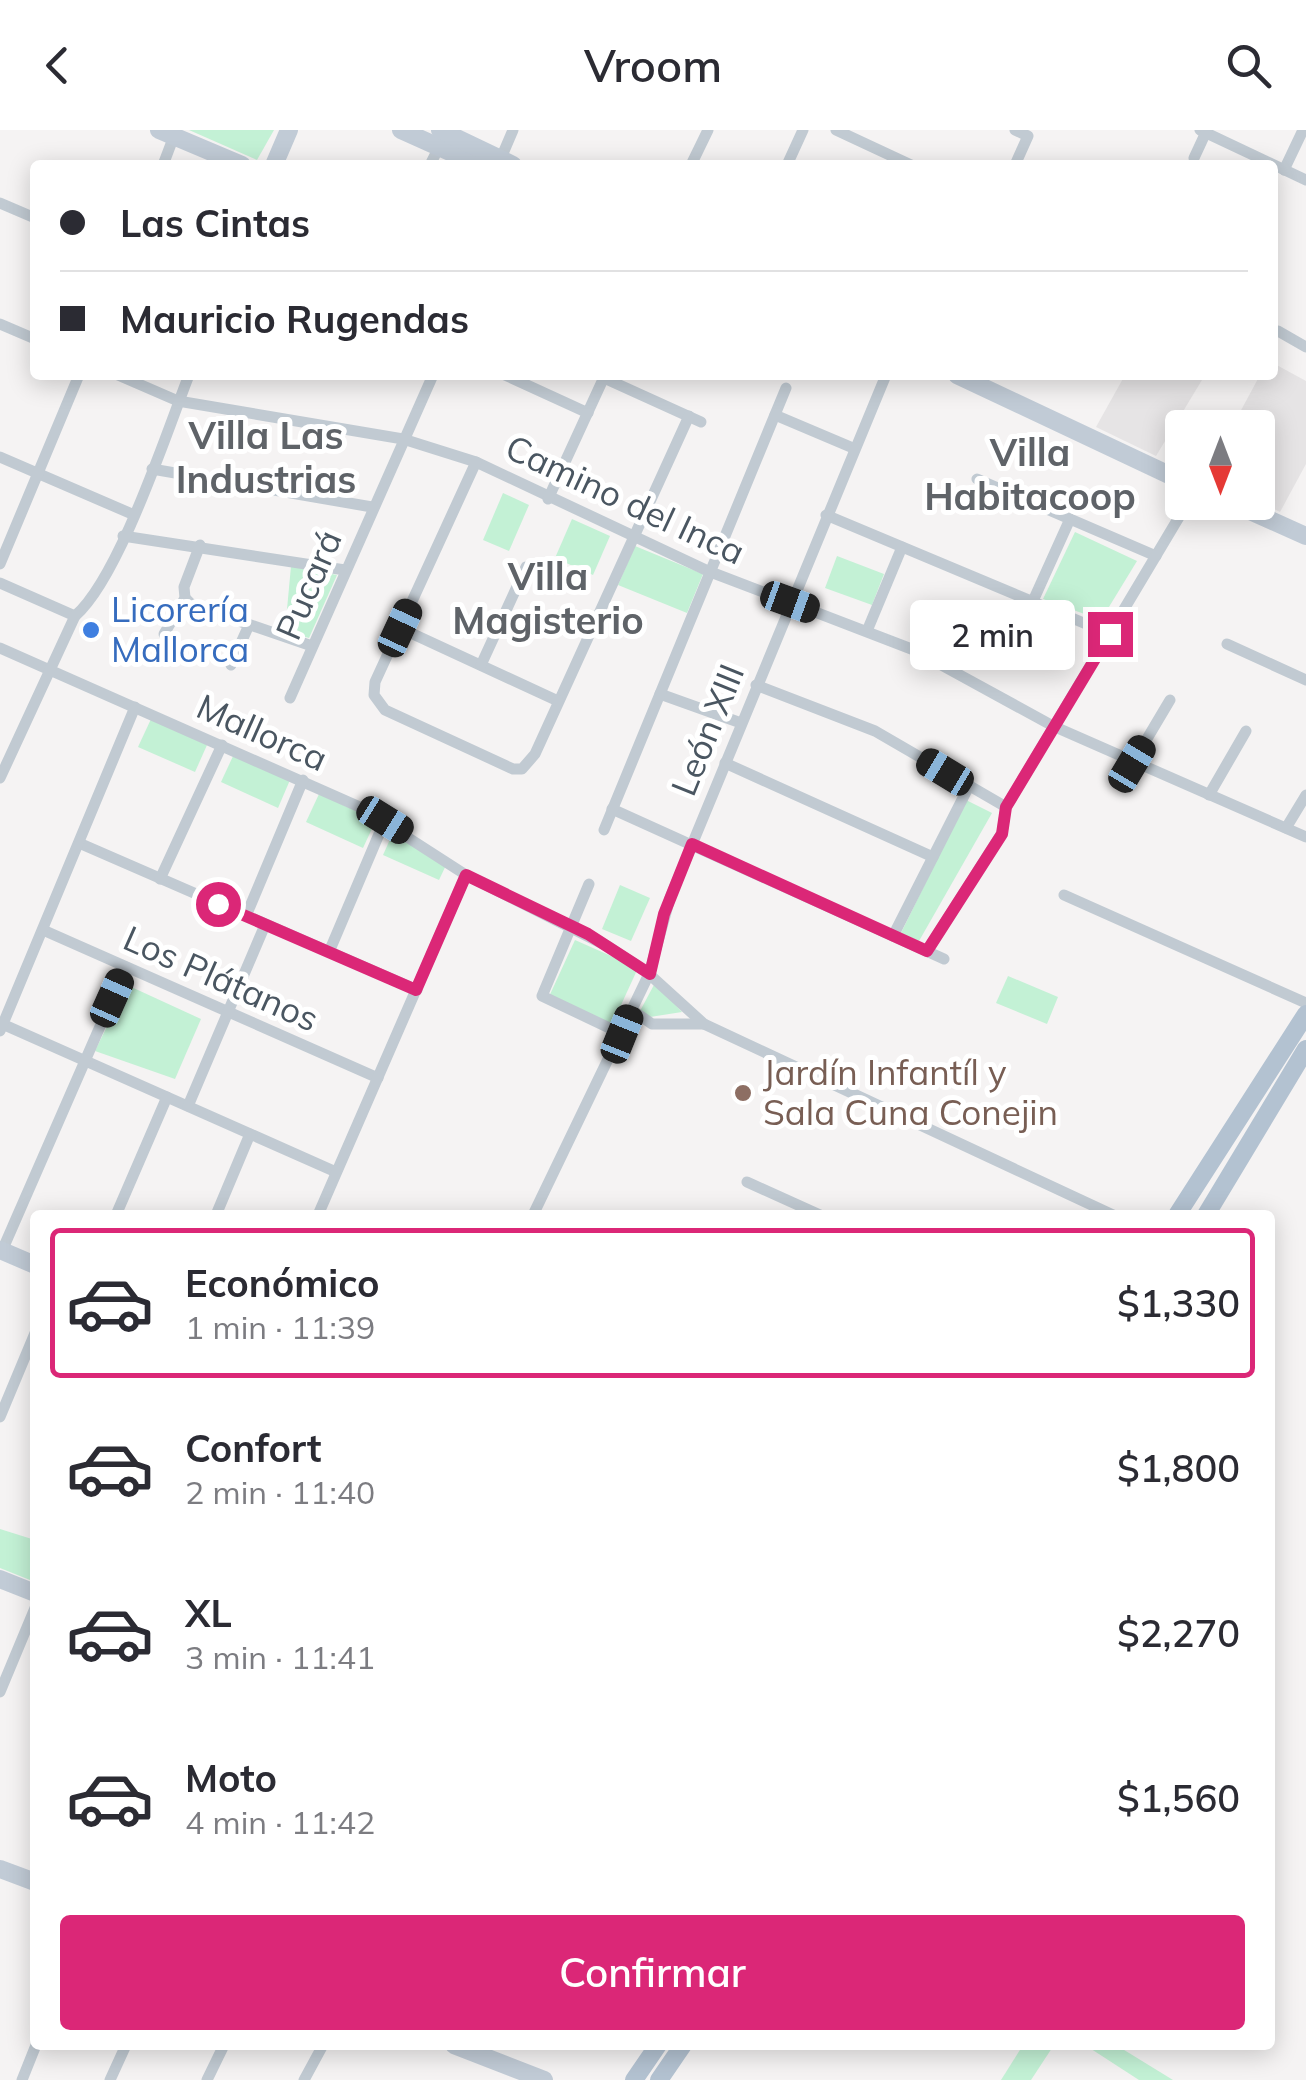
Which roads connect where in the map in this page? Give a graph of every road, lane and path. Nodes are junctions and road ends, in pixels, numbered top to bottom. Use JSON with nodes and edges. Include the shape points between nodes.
{"nodes":[{"id":1,"x":289,"y":130,"type":"edge"},
{"id":2,"x":401,"y":130,"type":"edge"},
{"id":3,"x":513,"y":130,"type":"edge"},
{"id":4,"x":708,"y":130,"type":"edge"},
{"id":5,"x":803,"y":130,"type":"edge"},
{"id":6,"x":836,"y":130,"type":"edge"},
{"id":7,"x":1014,"y":130,"type":"edge"},
{"id":8,"x":1303,"y":130,"type":"edge"},
{"id":9,"x":1204,"y":131,"type":"edge"},
{"id":10,"x":167,"y":133,"type":"edge"},
{"id":11,"x":439,"y":139,"type":"edge"},
{"id":12,"x":1194,"y":158,"type":"dead end"},
{"id":13,"x":164,"y":160,"type":"edge"},
{"id":14,"x":230,"y":160,"type":"edge"},
{"id":15,"x":278,"y":160,"type":"edge"},
{"id":16,"x":470,"y":160,"type":"edge"},
{"id":17,"x":496,"y":160,"type":"edge"},
{"id":18,"x":505,"y":160,"type":"edge"},
{"id":19,"x":693,"y":160,"type":"edge"},
{"id":20,"x":789,"y":160,"type":"edge"},
{"id":21,"x":900,"y":160,"type":"edge"},
{"id":22,"x":1017,"y":160,"type":"edge"},
{"id":23,"x":1263,"y":160,"type":"edge"},
{"id":24,"x":1278,"y":167,"type":"edge"},
{"id":25,"x":1284,"y":170,"type":"junction"},
{"id":26,"x":1306,"y":180,"type":"edge"},
{"id":27,"x":0,"y":203,"type":"edge"},
{"id":28,"x":30,"y":216,"type":"edge"},
{"id":29,"x":0,"y":324,"type":"edge"},
{"id":30,"x":1278,"y":330,"type":"dead end"},
{"id":31,"x":30,"y":337,"type":"edge"},
{"id":32,"x":1306,"y":347,"type":"edge"},
{"id":33,"x":77,"y":380,"type":"edge"},
{"id":34,"x":130,"y":380,"type":"edge"},
{"id":35,"x":186,"y":380,"type":"edge"},
{"id":36,"x":432,"y":380,"type":"edge"},
{"id":37,"x":516,"y":380,"type":"edge"},
{"id":38,"x":603,"y":380,"type":"edge"},
{"id":39,"x":613,"y":380,"type":"edge"},
{"id":40,"x":884,"y":380,"type":"edge"},
{"id":41,"x":967,"y":380,"type":"edge"},
{"id":42,"x":786,"y":388,"type":"dead end"},
{"id":43,"x":178,"y":401,"type":"junction"},
{"id":44,"x":588,"y":413,"type":"junction"},
{"id":45,"x":775,"y":415,"type":"junction"},
{"id":46,"x":689,"y":416,"type":"junction"},
{"id":47,"x":702,"y":422,"type":"dead end"},
{"id":48,"x":403,"y":439,"type":"junction"},
{"id":49,"x":853,"y":448,"type":"junction"},
{"id":50,"x":0,"y":457,"type":"edge"},
{"id":51,"x":476,"y":462,"type":"junction"},
{"id":52,"x":152,"y":469,"type":"junction"},
{"id":53,"x":1165,"y":473,"type":"edge"},
{"id":54,"x":38,"y":474,"type":"junction"},
{"id":55,"x":977,"y":479,"type":"dead end"},
{"id":56,"x":548,"y":498,"type":"junction"},
{"id":57,"x":372,"y":507,"type":"junction"},
{"id":58,"x":132,"y":514,"type":"junction"},
{"id":59,"x":826,"y":515,"type":"junction"},
{"id":60,"x":1070,"y":519,"type":"junction"},
{"id":61,"x":1177,"y":520,"type":"edge"},
{"id":62,"x":1270,"y":520,"type":"edge"},
{"id":63,"x":633,"y":534,"type":"junction"},
{"id":64,"x":123,"y":536,"type":"junction"},
{"id":65,"x":1306,"y":536,"type":"edge"},
{"id":66,"x":200,"y":545,"type":"junction"},
{"id":67,"x":902,"y":547,"type":"junction"},
{"id":68,"x":1156,"y":556,"type":"junction"},
{"id":69,"x":0,"y":564,"type":"edge"},
{"id":70,"x":526,"y":567,"type":"dead end"},
{"id":71,"x":344,"y":570,"type":"junction"},
{"id":72,"x":708,"y":571,"type":"junction"},
{"id":73,"x":0,"y":583,"type":"edge"},
{"id":74,"x":185,"y":598,"type":"junction"},
{"id":75,"x":1032,"y":601,"type":"junction"},
{"id":76,"x":790,"y":602,"type":"junction"},
{"id":77,"x":75,"y":616,"type":"junction"},
{"id":78,"x":250,"y":625,"type":"junction"},
{"id":79,"x":400,"y":628,"type":"junction"},
{"id":80,"x":866,"y":630,"type":"junction"},
{"id":81,"x":164,"y":634,"type":"dead end"},
{"id":82,"x":1110,"y":634,"type":"junction"},
{"id":83,"x":1227,"y":644,"type":"dead end"},
{"id":84,"x":312,"y":646,"type":"junction"},
{"id":85,"x":0,"y":648,"type":"edge"},
{"id":86,"x":231,"y":666,"type":"dead end"},
{"id":87,"x":481,"y":666,"type":"junction"},
{"id":88,"x":48,"y":669,"type":"junction"},
{"id":89,"x":1306,"y":680,"type":"edge"},
{"id":90,"x":756,"y":686,"type":"junction"},
{"id":91,"x":660,"y":694,"type":"junction"},
{"id":92,"x":290,"y":698,"type":"dead end"},
{"id":93,"x":1170,"y":700,"type":"dead end"},
{"id":94,"x":558,"y":702,"type":"junction"},
{"id":95,"x":136,"y":707,"type":"junction"},
{"id":96,"x":741,"y":723,"type":"junction"},
{"id":97,"x":1053,"y":726,"type":"junction"},
{"id":98,"x":1246,"y":732,"type":"dead end"},
{"id":99,"x":222,"y":745,"type":"junction"},
{"id":100,"x":724,"y":764,"type":"junction"},
{"id":101,"x":1132,"y":764,"type":"junction"},
{"id":102,"x":0,"y":778,"type":"edge"},
{"id":103,"x":303,"y":780,"type":"junction"},
{"id":104,"x":969,"y":786,"type":"junction"},
{"id":105,"x":1209,"y":795,"type":"junction"},
{"id":106,"x":1306,"y":795,"type":"edge"},
{"id":107,"x":1006,"y":807,"type":"junction"},
{"id":108,"x":612,"y":809,"type":"junction"},
{"id":109,"x":385,"y":820,"type":"junction"},
{"id":110,"x":1286,"y":828,"type":"junction"},
{"id":111,"x":604,"y":830,"type":"dead end"},
{"id":112,"x":1306,"y":837,"type":"edge"},
{"id":113,"x":78,"y":844,"type":"junction"},
{"id":114,"x":692,"y":844,"type":"junction"},
{"id":115,"x":933,"y":857,"type":"junction"},
{"id":116,"x":466,"y":875,"type":"junction"},
{"id":117,"x":160,"y":879,"type":"junction"},
{"id":118,"x":589,"y":884,"type":"dead end"},
{"id":119,"x":1064,"y":895,"type":"dead end"},
{"id":120,"x":246,"y":916,"type":"junction"},
{"id":121,"x":265,"y":925,"type":"junction"},
{"id":122,"x":572,"y":926,"type":"junction"},
{"id":123,"x":42,"y":930,"type":"junction"},
{"id":124,"x":894,"y":936,"type":"junction"},
{"id":125,"x":927,"y":951,"type":"junction"},
{"id":126,"x":329,"y":952,"type":"junction"},
{"id":127,"x":944,"y":959,"type":"dead end"},
{"id":128,"x":126,"y":966,"type":"junction"},
{"id":129,"x":650,"y":974,"type":"junction"},
{"id":130,"x":416,"y":990,"type":"junction"},
{"id":131,"x":1306,"y":1003,"type":"edge"},
{"id":132,"x":632,"y":1010,"type":"junction"},
{"id":133,"x":227,"y":1011,"type":"junction"},
{"id":134,"x":1306,"y":1014,"type":"edge"},
{"id":135,"x":704,"y":1024,"type":"junction"},
{"id":136,"x":1,"y":1026,"type":"edge"},
{"id":137,"x":622,"y":1034,"type":"junction"},
{"id":138,"x":1306,"y":1049,"type":"edge"},
{"id":139,"x":85,"y":1061,"type":"junction"},
{"id":140,"x":378,"y":1078,"type":"junction"},
{"id":141,"x":168,"y":1097,"type":"junction"},
{"id":142,"x":188,"y":1106,"type":"junction"},
{"id":143,"x":250,"y":1134,"type":"junction"},
{"id":144,"x":336,"y":1172,"type":"junction"},
{"id":145,"x":746,"y":1182,"type":"dead end"},
{"id":146,"x":118,"y":1210,"type":"edge"},
{"id":147,"x":218,"y":1210,"type":"edge"},
{"id":148,"x":320,"y":1210,"type":"edge"},
{"id":149,"x":535,"y":1210,"type":"edge"},
{"id":150,"x":809,"y":1210,"type":"edge"},
{"id":151,"x":1102,"y":1210,"type":"edge"},
{"id":152,"x":1180,"y":1210,"type":"edge"},
{"id":153,"x":1209,"y":1210,"type":"edge"},
{"id":154,"x":1,"y":1250,"type":"edge"},
{"id":155,"x":30,"y":1263,"type":"edge"},
{"id":156,"x":30,"y":1346,"type":"edge"},
{"id":157,"x":0,"y":1418,"type":"edge"},
{"id":158,"x":0,"y":1580,"type":"edge"},
{"id":159,"x":30,"y":1591,"type":"edge"},
{"id":160,"x":30,"y":1620,"type":"edge"},
{"id":161,"x":0,"y":1692,"type":"edge"},
{"id":162,"x":0,"y":1869,"type":"edge"},
{"id":163,"x":30,"y":1880,"type":"edge"},
{"id":164,"x":34,"y":2050,"type":"edge"},
{"id":165,"x":124,"y":2050,"type":"edge"},
{"id":166,"x":222,"y":2050,"type":"edge"},
{"id":167,"x":320,"y":2050,"type":"edge"},
{"id":168,"x":467,"y":2050,"type":"edge"},
{"id":169,"x":655,"y":2050,"type":"edge"},
{"id":170,"x":680,"y":2050,"type":"edge"},
{"id":171,"x":22,"y":2080,"type":"edge"},
{"id":172,"x":110,"y":2080,"type":"edge"},
{"id":173,"x":208,"y":2080,"type":"edge"},
{"id":174,"x":304,"y":2080,"type":"edge"},
{"id":175,"x":544,"y":2080,"type":"edge"},
{"id":176,"x":634,"y":2080,"type":"edge"},
{"id":177,"x":659,"y":2080,"type":"edge"}],
"edges":[{"from":1,"to":15,"type":"street"},
{"from":2,"to":11,"type":"street"},
{"from":3,"to":18,"type":"street"},
{"from":4,"to":19,"type":"street"},
{"from":5,"to":20,"type":"street"},
{"from":6,"to":21,"type":"street"},
{"from":7,"to":22,"type":"street","via":[[1028,136]]},
{"from":8,"to":25,"type":"street"},
{"from":9,"to":12,"type":"street"},
{"from":9,"to":23,"type":"street"},
{"from":10,"to":13,"type":"street"},
{"from":10,"to":14,"type":"street"},
{"from":11,"to":16,"type":"street"},
{"from":11,"to":17,"type":"street"},
{"from":24,"to":25,"type":"street"},
{"from":25,"to":26,"type":"street"},
{"from":27,"to":28,"type":"street"},
{"from":29,"to":31,"type":"street"},
{"from":30,"to":32,"type":"street"},
{"from":33,"to":54,"type":"street"},
{"from":34,"to":43,"type":"street","name":"Camino del Inca"},
{"from":35,"to":43,"type":"street"},
{"from":36,"to":48,"type":"street","name":"Pucará"},
{"from":37,"to":44,"type":"street"},
{"from":38,"to":44,"type":"street"},
{"from":39,"to":46,"type":"street"},
{"from":40,"to":49,"type":"street","name":"León XIII"},
{"from":41,"to":53,"type":"street"},
{"from":42,"to":45,"type":"street"},
{"from":43,"to":48,"type":"street","name":"Camino del Inca"},
{"from":43,"to":52,"type":"street"},
{"from":44,"to":56,"type":"street"},
{"from":45,"to":49,"type":"street"},
{"from":45,"to":72,"type":"street"},
{"from":46,"to":47,"type":"street"},
{"from":46,"to":63,"type":"street"},
{"from":48,"to":51,"type":"street","name":"Camino del Inca"},
{"from":48,"to":57,"type":"street","name":"Pucará"},
{"from":49,"to":59,"type":"street","name":"León XIII"},
{"from":50,"to":54,"type":"street"},
{"from":51,"to":56,"type":"street","name":"Camino del Inca"},
{"from":51,"to":79,"type":"street"},
{"from":52,"to":57,"type":"street"},
{"from":52,"to":58,"type":"street"},
{"from":54,"to":58,"type":"street"},
{"from":54,"to":69,"type":"street"},
{"from":55,"to":60,"type":"street"},
{"from":56,"to":63,"type":"street","name":"Camino del Inca"},
{"from":57,"to":71,"type":"street","name":"Pucará"},
{"from":58,"to":64,"type":"street"},
{"from":59,"to":67,"type":"street"},
{"from":59,"to":76,"type":"street","name":"León XIII"},
{"from":60,"to":68,"type":"street"},
{"from":60,"to":75,"type":"street"},
{"from":61,"to":68,"type":"street"},
{"from":62,"to":65,"type":"street"},
{"from":63,"to":72,"type":"street","name":"Camino del Inca"},
{"from":63,"to":94,"type":"street"},
{"from":64,"to":66,"type":"street"},
{"from":64,"to":77,"type":"street","via":[[100,590]]},
{"from":66,"to":71,"type":"street"},
{"from":66,"to":74,"type":"street"},
{"from":67,"to":75,"type":"street"},
{"from":67,"to":80,"type":"street"},
{"from":68,"to":82,"type":"street"},
{"from":70,"to":87,"type":"street"},
{"from":71,"to":84,"type":"street","name":"Pucará"},
{"from":72,"to":76,"type":"street","name":"Camino del Inca"},
{"from":72,"to":91,"type":"street"},
{"from":73,"to":77,"type":"street"},
{"from":74,"to":78,"type":"street"},
{"from":74,"to":81,"type":"street"},
{"from":75,"to":82,"type":"street"},
{"from":76,"to":80,"type":"street","name":"Camino del Inca"},
{"from":76,"to":90,"type":"street","name":"León XIII"},
{"from":77,"to":88,"type":"street"},
{"from":78,"to":84,"type":"street"},
{"from":78,"to":86,"type":"street"},
{"from":79,"to":87,"type":"street"},
{"from":79,"to":94,"type":"street","via":[[375,682],[376,702],[385,710],[522,769]]},
{"from":80,"to":97,"type":"street","name":"Camino del Inca"},
{"from":82,"to":97,"type":"street"},
{"from":83,"to":89,"type":"street"},
{"from":84,"to":92,"type":"street","name":"Pucará"},
{"from":85,"to":88,"type":"street","name":"Mallorca"},
{"from":87,"to":94,"type":"street"},
{"from":88,"to":95,"type":"street","name":"Mallorca"},
{"from":88,"to":102,"type":"street"},
{"from":90,"to":96,"type":"street","name":"León XIII"},
{"from":90,"to":104,"type":"street","via":[[875,731]]},
{"from":91,"to":96,"type":"street"},
{"from":91,"to":108,"type":"street"},
{"from":93,"to":101,"type":"street"},
{"from":95,"to":99,"type":"street","name":"Mallorca"},
{"from":95,"to":113,"type":"street"},
{"from":96,"to":100,"type":"street","name":"León XIII"},
{"from":97,"to":101,"type":"street","name":"Camino del Inca"},
{"from":97,"to":107,"type":"street"},
{"from":98,"to":105,"type":"street"},
{"from":99,"to":103,"type":"street","name":"Mallorca"},
{"from":99,"to":117,"type":"street"},
{"from":100,"to":114,"type":"street","name":"León XIII"},
{"from":100,"to":115,"type":"street"},
{"from":101,"to":105,"type":"street","name":"Camino del Inca"},
{"from":103,"to":109,"type":"street","name":"Mallorca"},
{"from":103,"to":120,"type":"street"},
{"from":104,"to":107,"type":"street"},
{"from":104,"to":115,"type":"street"},
{"from":105,"to":110,"type":"street","name":"Camino del Inca"},
{"from":106,"to":110,"type":"street"},
{"from":107,"to":125,"type":"street","via":[[1002,834]]},
{"from":108,"to":111,"type":"street"},
{"from":108,"to":114,"type":"street"},
{"from":109,"to":116,"type":"street","name":"Mallorca"},
{"from":109,"to":126,"type":"street"},
{"from":110,"to":112,"type":"street","name":"Camino del Inca"},
{"from":113,"to":117,"type":"street"},
{"from":113,"to":123,"type":"street"},
{"from":114,"to":124,"type":"street"},
{"from":114,"to":129,"type":"street","name":"León XIII","via":[[664,914]]},
{"from":115,"to":124,"type":"street"},
{"from":116,"to":122,"type":"street","name":"Mallorca"},
{"from":116,"to":130,"type":"street"},
{"from":117,"to":120,"type":"street"},
{"from":118,"to":122,"type":"street"},
{"from":119,"to":131,"type":"street"},
{"from":120,"to":121,"type":"street"},
{"from":121,"to":126,"type":"street"},
{"from":121,"to":133,"type":"street"},
{"from":122,"to":129,"type":"street","name":"Mallorca"},
{"from":122,"to":137,"type":"street","via":[[542,998]]},
{"from":123,"to":128,"type":"street","name":"Los Plátanos"},
{"from":123,"to":136,"type":"street"},
{"from":124,"to":125,"type":"street"},
{"from":125,"to":127,"type":"street"},
{"from":126,"to":130,"type":"street"},
{"from":128,"to":133,"type":"street","name":"Los Plátanos"},
{"from":128,"to":139,"type":"street"},
{"from":129,"to":132,"type":"street","name":"León XIII"},
{"from":129,"to":135,"type":"street","name":"Mallorca"},
{"from":130,"to":140,"type":"street"},
{"from":132,"to":135,"type":"street","via":[[652,1024]]},
{"from":132,"to":137,"type":"street","name":"León XIII"},
{"from":133,"to":140,"type":"street","name":"Los Plátanos"},
{"from":133,"to":142,"type":"street"},
{"from":134,"to":152,"type":"main road"},
{"from":135,"to":151,"type":"street"},
{"from":136,"to":139,"type":"street"},
{"from":137,"to":149,"type":"street","name":"León XIII"},
{"from":138,"to":153,"type":"main road"},
{"from":139,"to":141,"type":"street"},
{"from":139,"to":154,"type":"street"},
{"from":140,"to":144,"type":"street"},
{"from":141,"to":142,"type":"street"},
{"from":141,"to":146,"type":"street"},
{"from":142,"to":143,"type":"street"},
{"from":143,"to":144,"type":"street"},
{"from":143,"to":147,"type":"street"},
{"from":144,"to":148,"type":"street"},
{"from":145,"to":150,"type":"street"},
{"from":154,"to":155,"type":"street"},
{"from":156,"to":157,"type":"street"},
{"from":158,"to":159,"type":"street"},
{"from":160,"to":161,"type":"street"},
{"from":162,"to":163,"type":"street"},
{"from":164,"to":171,"type":"street"},
{"from":165,"to":172,"type":"street"},
{"from":166,"to":173,"type":"street"},
{"from":167,"to":174,"type":"street"},
{"from":168,"to":175,"type":"street"},
{"from":169,"to":176,"type":"main road"},
{"from":170,"to":177,"type":"main road"}]}
